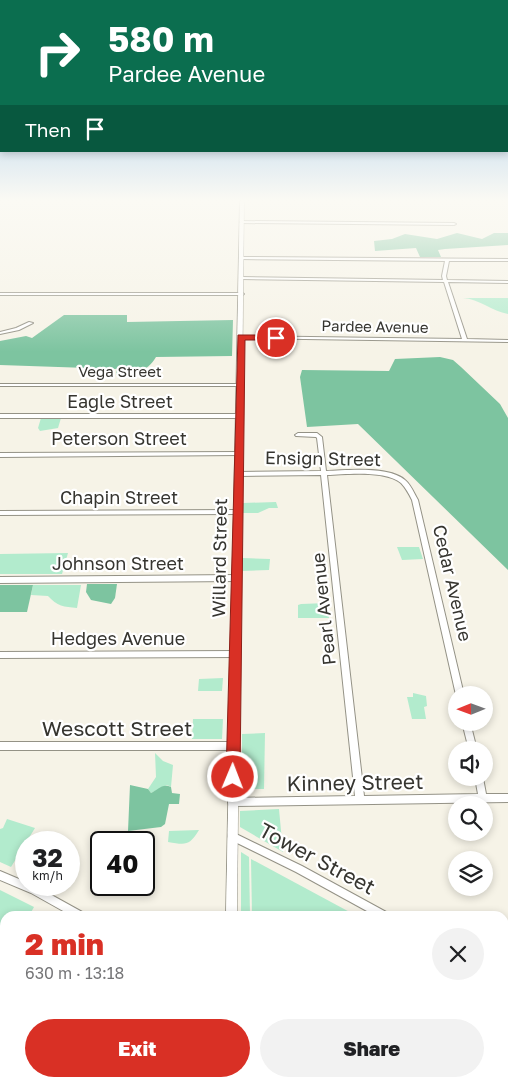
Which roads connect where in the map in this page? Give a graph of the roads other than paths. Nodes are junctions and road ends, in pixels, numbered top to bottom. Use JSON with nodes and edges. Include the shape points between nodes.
{"nodes":[{"id":1,"x":241,"y":251,"type":"edge"},
{"id":2,"x":241,"y":258,"type":"junction"},
{"id":3,"x":447,"y":259,"type":"junction"},
{"id":4,"x":508,"y":260,"type":"edge"},
{"id":5,"x":242,"y":278,"type":"junction"},
{"id":6,"x":446,"y":281,"type":"junction"},
{"id":7,"x":508,"y":282,"type":"edge"},
{"id":8,"x":0,"y":294,"type":"edge"},
{"id":9,"x":242,"y":294,"type":"junction"},
{"id":10,"x":31,"y":323,"type":"dead end"},
{"id":11,"x":0,"y":333,"type":"edge"},
{"id":12,"x":241,"y":337,"type":"junction"},
{"id":13,"x":508,"y":340,"type":"edge"},
{"id":14,"x":465,"y":341,"type":"junction"},
{"id":15,"x":0,"y":385,"type":"edge"},
{"id":16,"x":240,"y":385,"type":"junction"},
{"id":17,"x":0,"y":416,"type":"edge"},
{"id":18,"x":239,"y":416,"type":"junction"},
{"id":19,"x":298,"y":435,"type":"dead end"},
{"id":20,"x":239,"y":454,"type":"junction"},
{"id":21,"x":0,"y":455,"type":"edge"},
{"id":22,"x":324,"y":472,"type":"junction"},
{"id":23,"x":238,"y":474,"type":"junction"},
{"id":24,"x":405,"y":482,"type":"joint"},
{"id":25,"x":238,"y":512,"type":"junction"},
{"id":26,"x":0,"y":513,"type":"edge"},
{"id":27,"x":237,"y":578,"type":"junction"},
{"id":28,"x":0,"y":580,"type":"edge"},
{"id":29,"x":236,"y":654,"type":"junction"},
{"id":30,"x":0,"y":655,"type":"edge"},
{"id":31,"x":458,"y":686,"type":"edge"},
{"id":32,"x":0,"y":746,"type":"edge"},
{"id":33,"x":234,"y":746,"type":"junction"},
{"id":34,"x":493,"y":798,"type":"edge"},
{"id":35,"x":508,"y":798,"type":"edge"},
{"id":36,"x":448,"y":799,"type":"edge"},
{"id":37,"x":360,"y":800,"type":"junction"},
{"id":38,"x":232,"y":802,"type":"junction"},
{"id":39,"x":232,"y":836,"type":"junction"},
{"id":40,"x":0,"y":875,"type":"edge"},
{"id":41,"x":72,"y":911,"type":"edge"},
{"id":42,"x":230,"y":911,"type":"edge"},
{"id":43,"x":376,"y":911,"type":"edge"}],
"edges":[{"from":1,"to":2,"type":"street","name":"Willard Street"},
{"from":2,"to":3,"type":"street"},
{"from":2,"to":5,"type":"street","name":"Willard Street"},
{"from":3,"to":4,"type":"street"},
{"from":3,"to":6,"type":"street"},
{"from":5,"to":6,"type":"street"},
{"from":5,"to":9,"type":"street","name":"Willard Street"},
{"from":6,"to":7,"type":"street"},
{"from":6,"to":14,"type":"street"},
{"from":8,"to":9,"type":"street"},
{"from":9,"to":12,"type":"street","name":"Willard Street"},
{"from":10,"to":11,"type":"street"},
{"from":12,"to":14,"type":"street","name":"Pardee Avenue"},
{"from":12,"to":16,"type":"street","name":"Willard Street"},
{"from":13,"to":14,"type":"street","name":"Pardee Avenue"},
{"from":15,"to":16,"type":"street","name":"Vega Street"},
{"from":16,"to":18,"type":"street","name":"Willard Street"},
{"from":17,"to":18,"type":"street","name":"Eagle Street"},
{"from":18,"to":20,"type":"street","name":"Willard Street"},
{"from":19,"to":22,"type":"street","name":"Pearl Avenue","via":[[319,436]]},
{"from":20,"to":21,"type":"street","name":"Peterson Street"},
{"from":20,"to":23,"type":"street","name":"Willard Street"},
{"from":22,"to":23,"type":"street","name":"Ensign Street"},
{"from":22,"to":24,"type":"street","name":"Ensign Street","via":[[371,472]]},
{"from":22,"to":37,"type":"street","name":"Pearl Avenue"},
{"from":23,"to":25,"type":"street","name":"Willard Street"},
{"from":24,"to":31,"type":"street","name":"Cedar Avenue","via":[[416,500]]},
{"from":25,"to":26,"type":"street","name":"Chapin Street"},
{"from":25,"to":27,"type":"street","name":"Willard Street"},
{"from":27,"to":28,"type":"street","name":"Johnson Street"},
{"from":27,"to":29,"type":"street","name":"Willard Street"},
{"from":29,"to":30,"type":"street","name":"Hedges Avenue"},
{"from":29,"to":33,"type":"street","name":"Willard Street"},
{"from":32,"to":33,"type":"street","name":"Wescott Street"},
{"from":33,"to":38,"type":"street","name":"Willard Street"},
{"from":34,"to":35,"type":"street","name":"Kinney Street"},
{"from":36,"to":37,"type":"street","name":"Kinney Street"},
{"from":37,"to":38,"type":"street","name":"Kinney Street"},
{"from":38,"to":39,"type":"street","name":"Willard Street"},
{"from":39,"to":42,"type":"street","name":"Willard Street"},
{"from":39,"to":43,"type":"street","name":"Tower Street"},
{"from":40,"to":41,"type":"street"}]}
